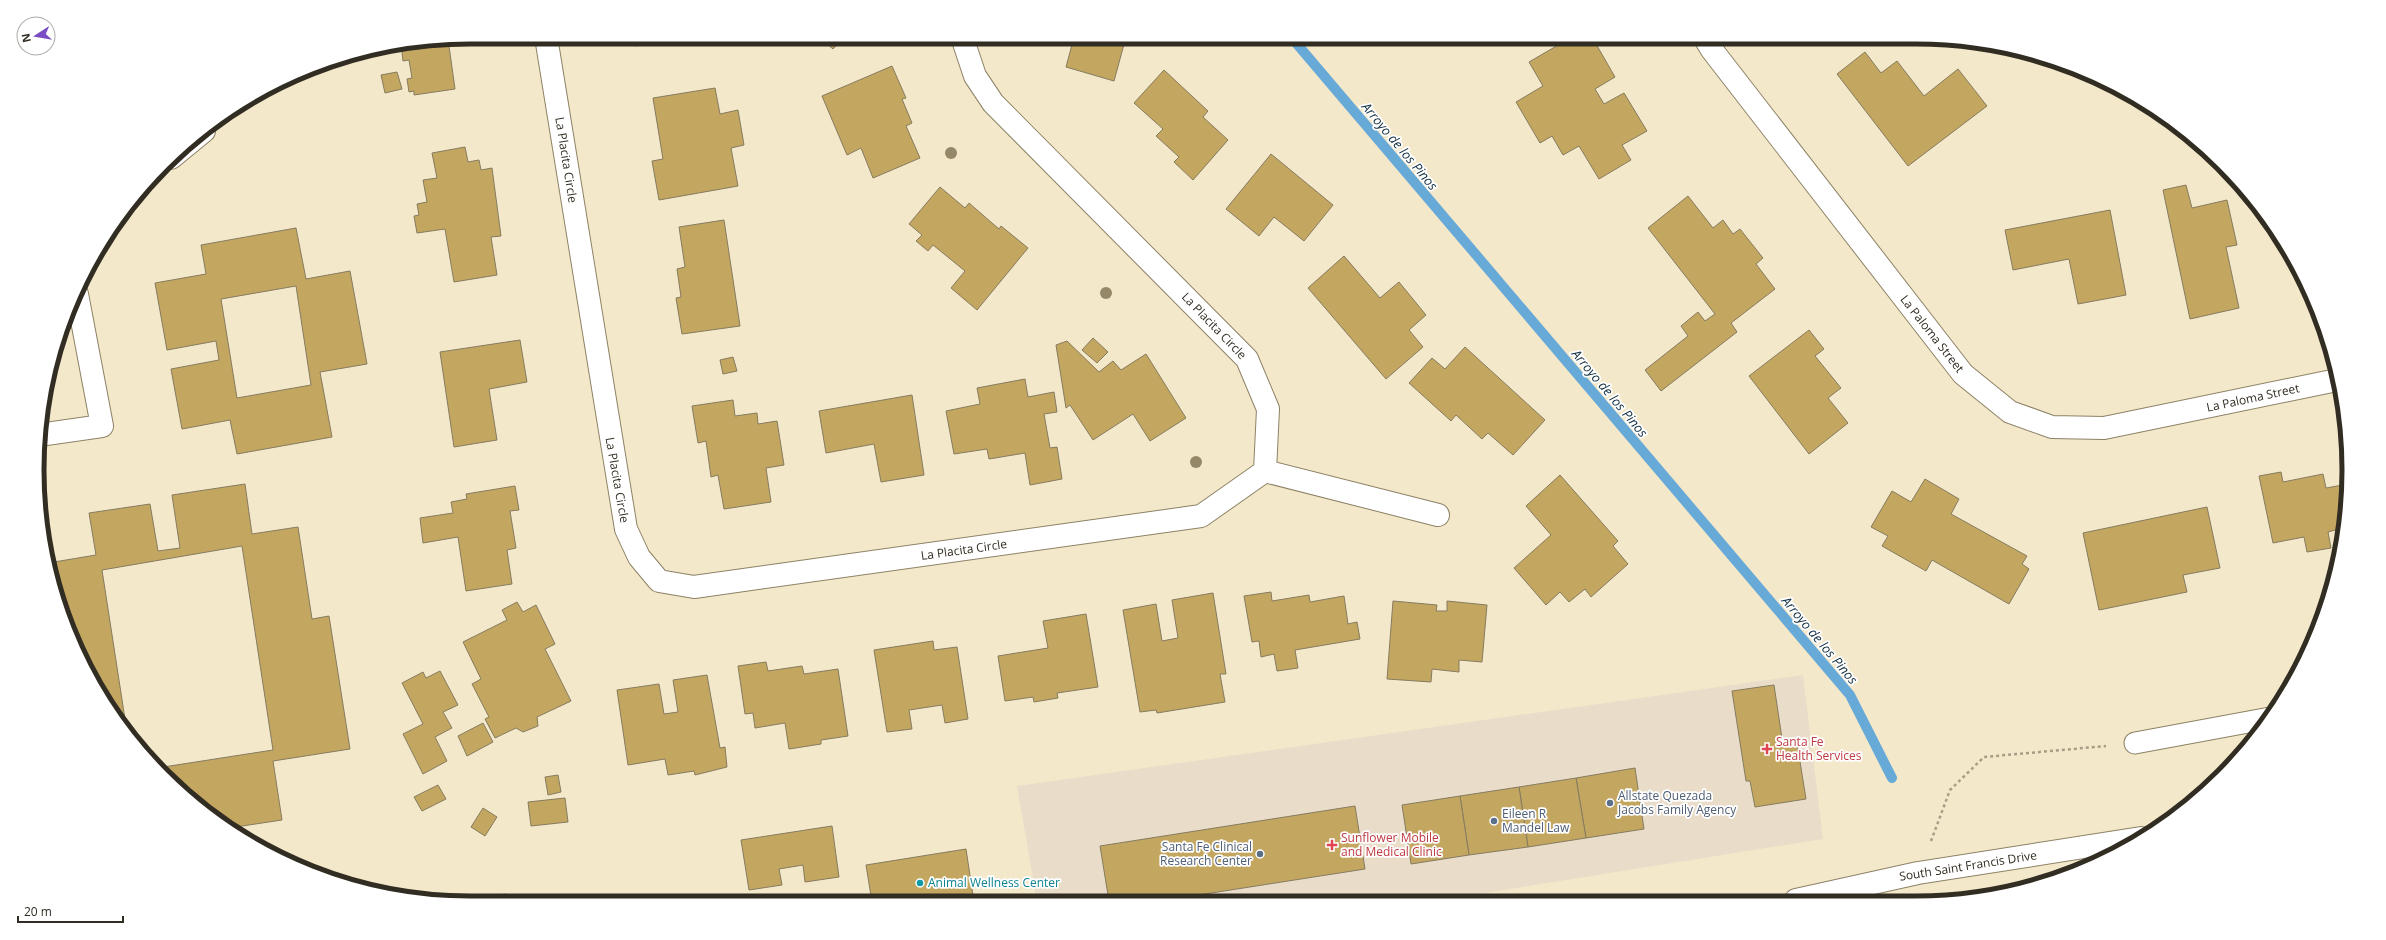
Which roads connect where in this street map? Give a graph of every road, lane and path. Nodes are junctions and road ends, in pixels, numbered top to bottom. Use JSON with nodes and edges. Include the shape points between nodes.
{"nodes":[{"id":1,"x":547,"y":44,"type":"edge"},
{"id":2,"x":964,"y":44,"type":"edge"},
{"id":3,"x":1709,"y":44,"type":"edge"},
{"id":4,"x":78,"y":302,"type":"edge"},
{"id":5,"x":2332,"y":381,"type":"edge"},
{"id":6,"x":46,"y":434,"type":"edge"},
{"id":7,"x":1265,"y":471,"type":"junction"},
{"id":8,"x":1438,"y":515,"type":"dead end"},
{"id":9,"x":2261,"y":720,"type":"edge"},
{"id":10,"x":2135,"y":743,"type":"joint"},
{"id":11,"x":2127,"y":840,"type":"edge"},
{"id":12,"x":1918,"y":873,"type":"junction"},
{"id":13,"x":1814,"y":896,"type":"edge"}],
"edges":[{"from":1,"to":7,"type":"main road","name":"La Placita Circle","via":[[626,529],[639,557],[659,580],[694,587],[1201,516]]},
{"from":2,"to":7,"type":"main road","name":"La Placita Circle","via":[[975,76],[993,103],[1247,359],[1268,408]]},
{"from":3,"to":5,"type":"main road","name":"La Paloma Street","via":[[1963,374],[2010,412],[2052,427],[2104,428]]},
{"from":4,"to":6,"type":"main road","via":[[102,426]]},
{"from":7,"to":8,"type":"main road"},
{"from":9,"to":10,"type":"lane"},
{"from":10,"to":12,"type":"path","via":[[1984,757],[1950,790]]},
{"from":11,"to":12,"type":"main road","name":"South Saint Francis Drive"},
{"from":12,"to":13,"type":"main road","name":"South Saint Francis Drive"}]}
